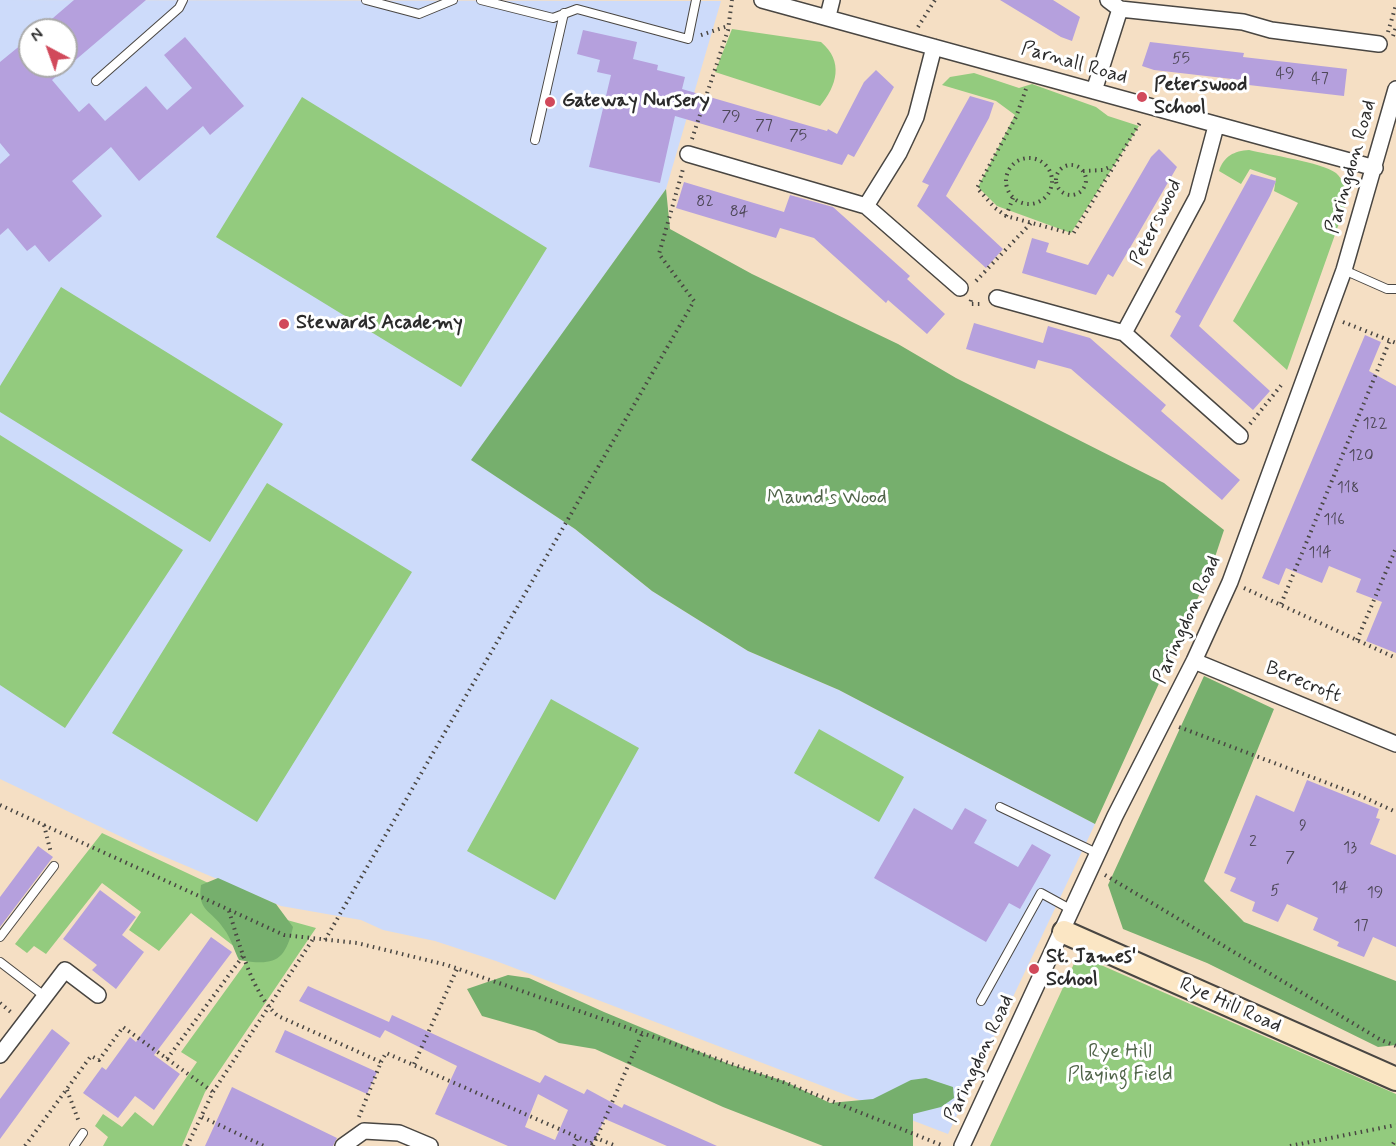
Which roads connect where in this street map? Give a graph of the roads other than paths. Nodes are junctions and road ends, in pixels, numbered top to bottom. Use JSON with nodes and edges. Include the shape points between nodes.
{"nodes":[{"id":1,"x":183,"y":0,"type":"edge"},
{"id":2,"x":366,"y":0,"type":"edge"},
{"id":3,"x":453,"y":0,"type":"edge"},
{"id":4,"x":482,"y":0,"type":"edge"},
{"id":5,"x":696,"y":0,"type":"edge"},
{"id":6,"x":762,"y":0,"type":"edge"},
{"id":7,"x":832,"y":0,"type":"edge"},
{"id":8,"x":1114,"y":4,"type":"edge"},
{"id":9,"x":564,"y":14,"type":"junction"},
{"id":10,"x":828,"y":16,"type":"junction"},
{"id":11,"x":1379,"y":44,"type":"road end"},
{"id":12,"x":934,"y":47,"type":"junction"},
{"id":13,"x":96,"y":81,"type":"dead end"},
{"id":14,"x":1396,"y":89,"type":"edge"},
{"id":15,"x":1094,"y":91,"type":"junction"},
{"id":16,"x":1216,"y":126,"type":"junction"},
{"id":17,"x":535,"y":140,"type":"dead end"},
{"id":18,"x":687,"y":154,"type":"road end"},
{"id":19,"x":1375,"y":168,"type":"junction"},
{"id":20,"x":866,"y":206,"type":"junction"},
{"id":21,"x":1344,"y":270,"type":"junction"},
{"id":22,"x":963,"y":289,"type":"road end"},
{"id":23,"x":1396,"y":289,"type":"edge"},
{"id":24,"x":996,"y":298,"type":"road end"},
{"id":25,"x":1124,"y":333,"type":"junction"},
{"id":26,"x":1240,"y":436,"type":"dead end"},
{"id":27,"x":1194,"y":661,"type":"junction"},
{"id":28,"x":1396,"y":744,"type":"edge"},
{"id":29,"x":1000,"y":807,"type":"dead end"},
{"id":30,"x":1099,"y":854,"type":"junction"},
{"id":31,"x":54,"y":866,"type":"road end"},
{"id":32,"x":1073,"y":911,"type":"junction"},
{"id":33,"x":1064,"y":932,"type":"junction"},
{"id":34,"x":0,"y":937,"type":"edge"},
{"id":35,"x":0,"y":962,"type":"edge"},
{"id":36,"x":44,"y":995,"type":"junction"},
{"id":37,"x":98,"y":995,"type":"dead end"},
{"id":38,"x":981,"y":1001,"type":"dead end"},
{"id":39,"x":0,"y":1055,"type":"edge"},
{"id":40,"x":1396,"y":1079,"type":"edge"},
{"id":41,"x":83,"y":1133,"type":"road end"},
{"id":42,"x":74,"y":1146,"type":"edge"},
{"id":43,"x":343,"y":1146,"type":"edge"},
{"id":44,"x":430,"y":1146,"type":"edge"},
{"id":45,"x":962,"y":1146,"type":"edge"}],
"edges":[{"from":1,"to":13,"type":"lane","via":[[179,8]]},
{"from":2,"to":3,"type":"lane","via":[[418,14]]},
{"from":4,"to":9,"type":"lane","via":[[553,18]]},
{"from":5,"to":9,"type":"lane","via":[[688,39],[578,9]]},
{"from":6,"to":10,"type":"street","name":"Parnall Road"},
{"from":7,"to":10,"type":"street"},
{"from":8,"to":11,"type":"street"},
{"from":8,"to":15,"type":"street"},
{"from":9,"to":17,"type":"lane"},
{"from":10,"to":12,"type":"street","name":"Parnall Road"},
{"from":12,"to":15,"type":"street","name":"Parnall Road"},
{"from":12,"to":20,"type":"street","via":[[916,117]]},
{"from":14,"to":19,"type":"street","name":"Paringdon Road"},
{"from":15,"to":16,"type":"street","name":"Parnall Road"},
{"from":16,"to":19,"type":"street","name":"Parnall Road"},
{"from":16,"to":25,"type":"street","name":"Peterswood","via":[[1193,205]]},
{"from":18,"to":20,"type":"street"},
{"from":19,"to":21,"type":"street","name":"Paringdon Road"},
{"from":20,"to":22,"type":"street"},
{"from":21,"to":23,"type":"lane","via":[[1387,289]]},
{"from":21,"to":27,"type":"street","name":"Paringdon Road","via":[[1230,582]]},
{"from":24,"to":25,"type":"street"},
{"from":25,"to":26,"type":"street"},
{"from":27,"to":28,"type":"street","name":"Berecroft"},
{"from":27,"to":30,"type":"street","name":"Paringdon Road"},
{"from":29,"to":30,"type":"lane"},
{"from":30,"to":32,"type":"street","name":"Paringdon Road"},
{"from":31,"to":34,"type":"lane"},
{"from":32,"to":33,"type":"street","name":"Paringdon Road"},
{"from":32,"to":38,"type":"lane","via":[[1041,893]]},
{"from":33,"to":40,"type":"street","name":"Rye Hill Road"},
{"from":33,"to":45,"type":"street","name":"Paringdon Road"},
{"from":35,"to":36,"type":"lane"},
{"from":36,"to":37,"type":"street","via":[[65,970]]},
{"from":36,"to":39,"type":"street"},
{"from":41,"to":42,"type":"lane"},
{"from":43,"to":44,"type":"street","via":[[364,1131],[399,1133]]}]}
